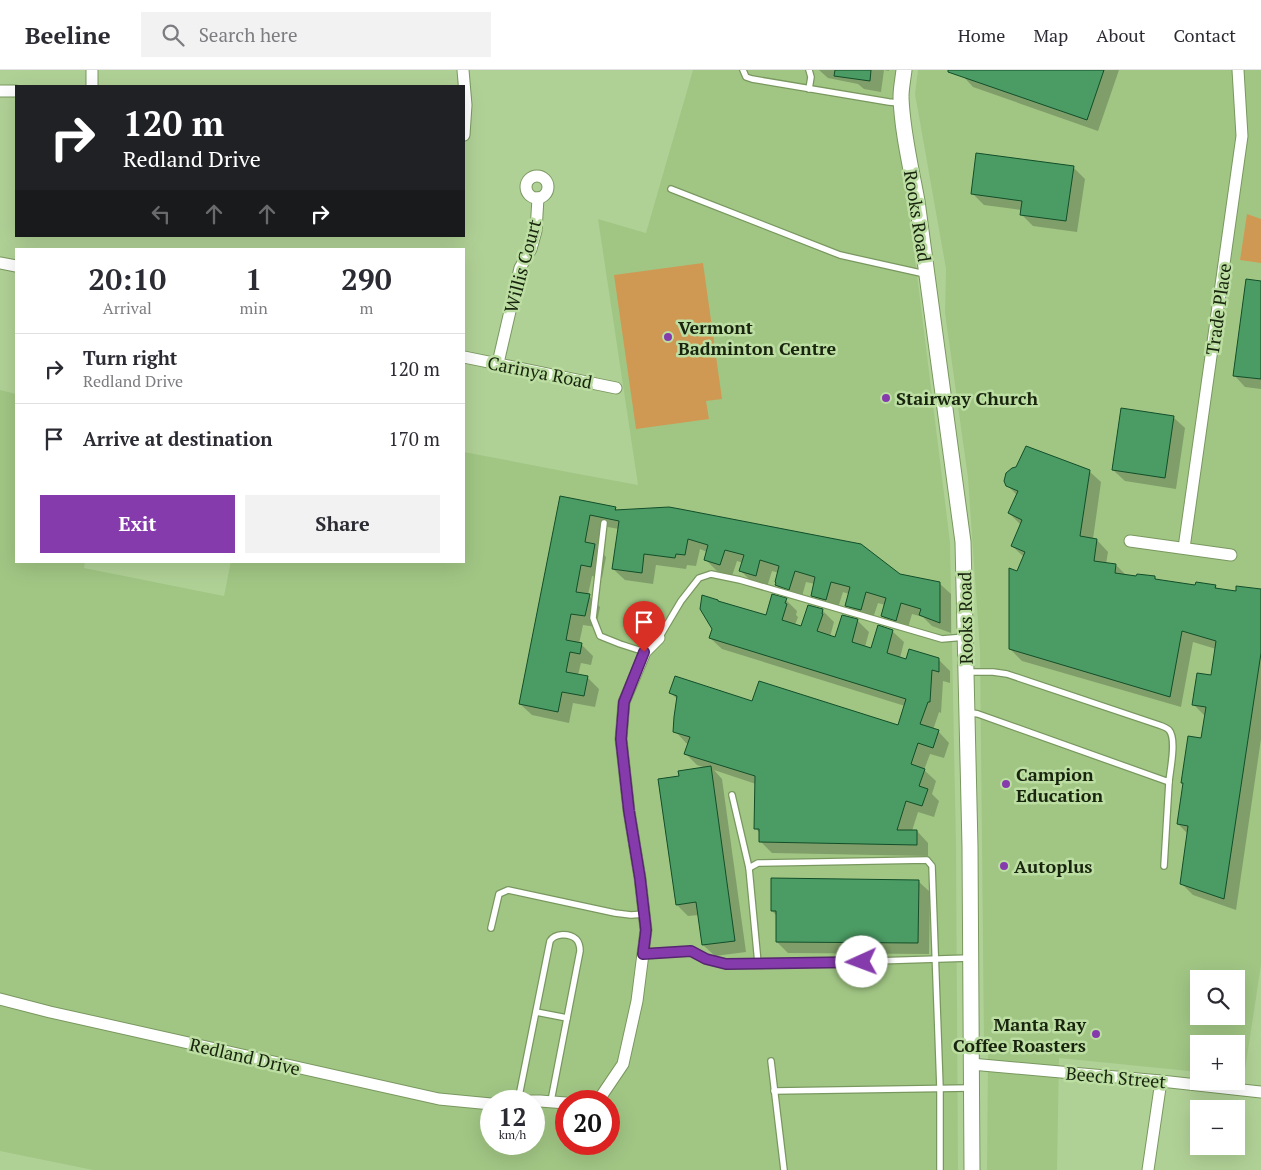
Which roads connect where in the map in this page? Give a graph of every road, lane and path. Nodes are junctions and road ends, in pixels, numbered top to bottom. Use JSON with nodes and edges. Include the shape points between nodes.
{"nodes":[{"id":1,"x":92,"y":70,"type":"edge"},
{"id":2,"x":463,"y":70,"type":"edge"},
{"id":3,"x":743,"y":70,"type":"edge"},
{"id":4,"x":809,"y":70,"type":"edge"},
{"id":5,"x":904,"y":70,"type":"edge"},
{"id":6,"x":1238,"y":70,"type":"edge"},
{"id":7,"x":92,"y":85,"type":"edge"},
{"id":8,"x":464,"y":85,"type":"edge"},
{"id":9,"x":809,"y":89,"type":"junction"},
{"id":10,"x":0,"y":91,"type":"edge"},
{"id":11,"x":15,"y":91,"type":"edge"},
{"id":12,"x":465,"y":93,"type":"edge"},
{"id":13,"x":901,"y":103,"type":"junction"},
{"id":14,"x":465,"y":120,"type":"edge"},
{"id":15,"x":671,"y":190,"type":"dead end"},
{"id":16,"x":538,"y":198,"type":"dead end"},
{"id":17,"x":0,"y":263,"type":"edge"},
{"id":18,"x":15,"y":266,"type":"edge"},
{"id":19,"x":927,"y":274,"type":"junction"},
{"id":20,"x":465,"y":356,"type":"edge"},
{"id":21,"x":498,"y":364,"type":"junction"},
{"id":22,"x":616,"y":388,"type":"dead end"},
{"id":23,"x":604,"y":523,"type":"dead end"},
{"id":24,"x":1130,"y":541,"type":"dead end"},
{"id":25,"x":1184,"y":548,"type":"junction"},
{"id":26,"x":1230,"y":555,"type":"dead end"},
{"id":27,"x":965,"y":637,"type":"junction"},
{"id":28,"x":659,"y":638,"type":"joint"},
{"id":29,"x":644,"y":652,"type":"junction"},
{"id":30,"x":966,"y":672,"type":"junction"},
{"id":31,"x":967,"y":712,"type":"junction"},
{"id":32,"x":1169,"y":782,"type":"junction"},
{"id":33,"x":732,"y":795,"type":"dead end"},
{"id":34,"x":1164,"y":866,"type":"dead end"},
{"id":35,"x":749,"y":868,"type":"junction"},
{"id":36,"x":644,"y":914,"type":"junction"},
{"id":37,"x":491,"y":928,"type":"dead end"},
{"id":38,"x":643,"y":954,"type":"junction"},
{"id":39,"x":970,"y":958,"type":"junction"},
{"id":40,"x":936,"y":959,"type":"junction"},
{"id":41,"x":758,"y":964,"type":"junction"},
{"id":42,"x":0,"y":999,"type":"edge"},
{"id":43,"x":536,"y":1012,"type":"junction"},
{"id":44,"x":567,"y":1018,"type":"junction"},
{"id":45,"x":770,"y":1061,"type":"dead end"},
{"id":46,"x":971,"y":1064,"type":"junction"},
{"id":47,"x":1161,"y":1081,"type":"junction"},
{"id":48,"x":940,"y":1088,"type":"junction"},
{"id":49,"x":971,"y":1088,"type":"junction"},
{"id":50,"x":520,"y":1090,"type":"edge"},
{"id":51,"x":605,"y":1090,"type":"edge"},
{"id":52,"x":774,"y":1091,"type":"junction"},
{"id":53,"x":1261,"y":1092,"type":"edge"},
{"id":54,"x":545,"y":1101,"type":"edge"},
{"id":55,"x":551,"y":1101,"type":"junction"},
{"id":56,"x":555,"y":1102,"type":"edge"},
{"id":57,"x":480,"y":1103,"type":"edge"},
{"id":58,"x":784,"y":1170,"type":"edge"},
{"id":59,"x":940,"y":1170,"type":"edge"},
{"id":60,"x":972,"y":1170,"type":"edge"},
{"id":61,"x":1148,"y":1170,"type":"edge"}],
"edges":[{"from":1,"to":7,"type":"street"},
{"from":2,"to":8,"type":"street"},
{"from":3,"to":9,"type":"lane","via":[[746,77],[752,79]]},
{"from":4,"to":9,"type":"lane"},
{"from":5,"to":13,"type":"street","name":"Rooks Road"},
{"from":6,"to":25,"type":"street","name":"Trade Place","via":[[1242,136]]},
{"from":9,"to":13,"type":"lane"},
{"from":10,"to":11,"type":"street"},
{"from":12,"to":14,"type":"street"},
{"from":13,"to":19,"type":"street","name":"Rooks Road"},
{"from":15,"to":19,"type":"lane","via":[[840,255]]},
{"from":16,"to":21,"type":"street","name":"Willis Court","via":[[536,231],[531,249],[520,268]]},
{"from":17,"to":18,"type":"street"},
{"from":19,"to":27,"type":"street","name":"Rooks Road","via":[[963,542]]},
{"from":20,"to":21,"type":"street","name":"Carinya Road"},
{"from":21,"to":22,"type":"street","name":"Carinya Road"},
{"from":23,"to":29,"type":"lane","via":[[593,618],[600,636]]},
{"from":24,"to":25,"type":"street"},
{"from":25,"to":26,"type":"street"},
{"from":27,"to":28,"type":"lane","via":[[942,639],[711,574],[699,578]]},
{"from":27,"to":30,"type":"street","name":"Rooks Road"},
{"from":28,"to":29,"type":"street"},
{"from":29,"to":36,"type":"street","via":[[624,702],[621,739]]},
{"from":30,"to":31,"type":"street","name":"Rooks Road"},
{"from":30,"to":32,"type":"lane","via":[[1007,674],[1168,729],[1173,735]]},
{"from":31,"to":32,"type":"lane"},
{"from":31,"to":39,"type":"street","name":"Rooks Road"},
{"from":32,"to":34,"type":"lane"},
{"from":33,"to":35,"type":"lane"},
{"from":35,"to":40,"type":"lane","via":[[758,864],[927,860],[932,866]]},
{"from":35,"to":41,"type":"lane"},
{"from":36,"to":37,"type":"lane","via":[[615,913],[508,890],[499,894]]},
{"from":36,"to":38,"type":"street"},
{"from":38,"to":41,"type":"lane","via":[[691,951],[726,964]]},
{"from":38,"to":51,"type":"street","via":[[637,1001],[623,1064]]},
{"from":39,"to":40,"type":"lane"},
{"from":39,"to":46,"type":"street","name":"Rooks Road"},
{"from":40,"to":41,"type":"lane"},
{"from":40,"to":48,"type":"lane"},
{"from":42,"to":57,"type":"street","name":"Redland Drive","via":[[439,1099]]},
{"from":43,"to":44,"type":"lane"},
{"from":43,"to":44,"type":"lane","via":[[550,941],[556,935],[563,935],[577,940],[580,951]]},
{"from":43,"to":50,"type":"lane"},
{"from":44,"to":55,"type":"lane"},
{"from":45,"to":52,"type":"lane"},
{"from":46,"to":47,"type":"street","name":"Beech Street"},
{"from":46,"to":49,"type":"street","name":"Rooks Road"},
{"from":47,"to":53,"type":"street","name":"Beech Street"},
{"from":47,"to":61,"type":"street"},
{"from":48,"to":49,"type":"lane"},
{"from":48,"to":52,"type":"lane"},
{"from":48,"to":59,"type":"lane"},
{"from":49,"to":60,"type":"street","name":"Rooks Road"},
{"from":52,"to":58,"type":"lane"},
{"from":54,"to":55,"type":"street"},
{"from":55,"to":56,"type":"street"}]}
